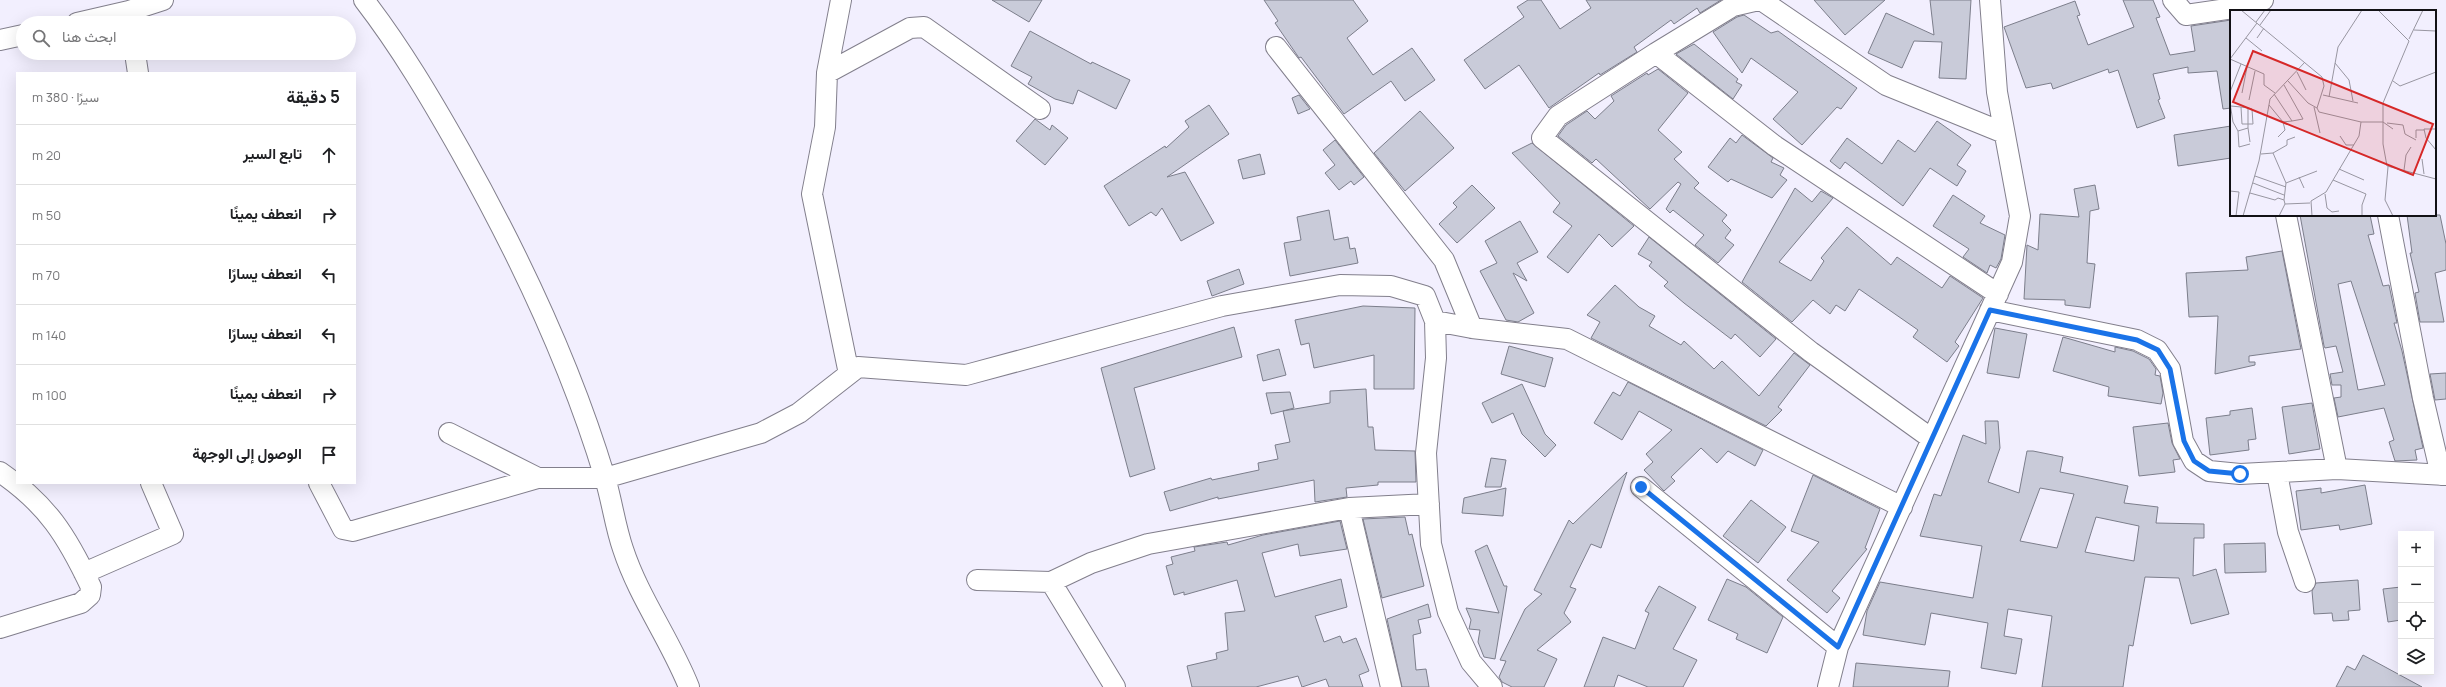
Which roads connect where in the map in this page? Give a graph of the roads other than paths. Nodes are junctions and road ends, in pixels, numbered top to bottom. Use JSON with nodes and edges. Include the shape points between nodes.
{"nodes":[{"id":1,"x":163,"y":0,"type":"edge"},
{"id":2,"x":364,"y":0,"type":"edge"},
{"id":3,"x":841,"y":0,"type":"edge"},
{"id":4,"x":1760,"y":0,"type":"edge"},
{"id":5,"x":1990,"y":0,"type":"edge"},
{"id":6,"x":2173,"y":0,"type":"edge"},
{"id":7,"x":2263,"y":0,"type":"edge"},
{"id":8,"x":2239,"y":3,"type":"edge"},
{"id":9,"x":132,"y":16,"type":"edge"},
{"id":10,"x":16,"y":37,"type":"edge"},
{"id":11,"x":0,"y":40,"type":"edge"},
{"id":12,"x":1276,"y":47,"type":"dead end"},
{"id":13,"x":1656,"y":53,"type":"junction"},
{"id":14,"x":136,"y":60,"type":"edge"},
{"id":15,"x":138,"y":72,"type":"edge"},
{"id":16,"x":827,"y":73,"type":"junction"},
{"id":17,"x":1040,"y":109,"type":"dead end"},
{"id":18,"x":2004,"y":133,"type":"junction"},
{"id":19,"x":2286,"y":216,"type":"edge"},
{"id":20,"x":2388,"y":216,"type":"edge"},
{"id":21,"x":1994,"y":302,"type":"junction"},
{"id":22,"x":1435,"y":321,"type":"junction"},
{"id":23,"x":1472,"y":328,"type":"junction"},
{"id":24,"x":849,"y":374,"type":"junction"},
{"id":25,"x":449,"y":433,"type":"dead end"},
{"id":26,"x":1932,"y":439,"type":"junction"},
{"id":27,"x":2337,"y":468,"type":"junction"},
{"id":28,"x":0,"y":472,"type":"edge"},
{"id":29,"x":2277,"y":473,"type":"junction"},
{"id":30,"x":2443,"y":475,"type":"edge"},
{"id":31,"x":538,"y":478,"type":"junction"},
{"id":32,"x":605,"y":478,"type":"junction"},
{"id":33,"x":151,"y":484,"type":"edge"},
{"id":34,"x":319,"y":484,"type":"edge"},
{"id":35,"x":1641,"y":487,"type":"dead end"},
{"id":36,"x":1429,"y":504,"type":"junction"},
{"id":37,"x":1902,"y":507,"type":"junction"},
{"id":38,"x":1349,"y":508,"type":"junction"},
{"id":39,"x":84,"y":572,"type":"junction"},
{"id":40,"x":978,"y":580,"type":"dead end"},
{"id":41,"x":1051,"y":582,"type":"junction"},
{"id":42,"x":2305,"y":582,"type":"dead end"},
{"id":43,"x":0,"y":628,"type":"edge"},
{"id":44,"x":1838,"y":647,"type":"junction"},
{"id":45,"x":689,"y":687,"type":"edge"},
{"id":46,"x":1116,"y":687,"type":"edge"},
{"id":47,"x":1391,"y":687,"type":"edge"},
{"id":48,"x":1492,"y":687,"type":"edge"},
{"id":49,"x":1828,"y":687,"type":"edge"}],
"edges":[{"from":1,"to":9,"type":"street"},
{"from":2,"to":32,"type":"street","via":[[420,80],[496,215],[560,354]]},
{"from":3,"to":16,"type":"street"},
{"from":4,"to":13,"type":"street","via":[[1732,6]]},
{"from":4,"to":18,"type":"street","via":[[1886,85]]},
{"from":5,"to":18,"type":"street","via":[[1997,92]]},
{"from":6,"to":8,"type":"street","via":[[2186,15]]},
{"from":7,"to":8,"type":"street"},
{"from":10,"to":11,"type":"street"},
{"from":12,"to":23,"type":"street","via":[[1444,260]]},
{"from":13,"to":21,"type":"street","via":[[1775,146]]},
{"from":13,"to":26,"type":"street","via":[[1558,116],[1542,138],[1812,352]]},
{"from":14,"to":15,"type":"street"},
{"from":16,"to":17,"type":"street","via":[[910,28],[924,28]]},
{"from":16,"to":24,"type":"street","via":[[825,127],[812,194]]},
{"from":18,"to":21,"type":"street","via":[[2020,216],[2012,262]]},
{"from":19,"to":27,"type":"street"},
{"from":20,"to":30,"type":"street","via":[[2423,398]]},
{"from":21,"to":26,"type":"street"},
{"from":21,"to":29,"type":"street","via":[[2137,340],[2158,350],[2170,369],[2184,441],[2194,461],[2209,471],[2240,474]]},
{"from":22,"to":23,"type":"street"},
{"from":22,"to":24,"type":"street","via":[[1425,296],[1391,286],[1340,285],[1222,306],[966,375],[858,367]]},
{"from":22,"to":36,"type":"street","via":[[1436,358],[1426,453]]},
{"from":23,"to":37,"type":"street","via":[[1567,339]]},
{"from":24,"to":32,"type":"street","via":[[798,413],[761,433]]},
{"from":25,"to":31,"type":"street"},
{"from":26,"to":37,"type":"street"},
{"from":27,"to":29,"type":"street"},
{"from":27,"to":30,"type":"street"},
{"from":28,"to":39,"type":"street","via":[[39,503],[70,544]]},
{"from":29,"to":42,"type":"street","via":[[2288,532]]},
{"from":31,"to":32,"type":"street"},
{"from":31,"to":34,"type":"street","via":[[354,531],[343,529]]},
{"from":32,"to":45,"type":"street","via":[[622,548]]},
{"from":33,"to":39,"type":"street","via":[[173,534]]},
{"from":35,"to":44,"type":"street"},
{"from":36,"to":38,"type":"street"},
{"from":36,"to":48,"type":"street","via":[[1431,544],[1448,612],[1471,662]]},
{"from":37,"to":44,"type":"street"},
{"from":38,"to":41,"type":"street","via":[[1148,544],[1091,563]]},
{"from":38,"to":47,"type":"street"},
{"from":39,"to":43,"type":"street","via":[[90,587],[90,595],[82,603]]},
{"from":40,"to":41,"type":"street"},
{"from":41,"to":46,"type":"street"},
{"from":44,"to":49,"type":"street"}]}
